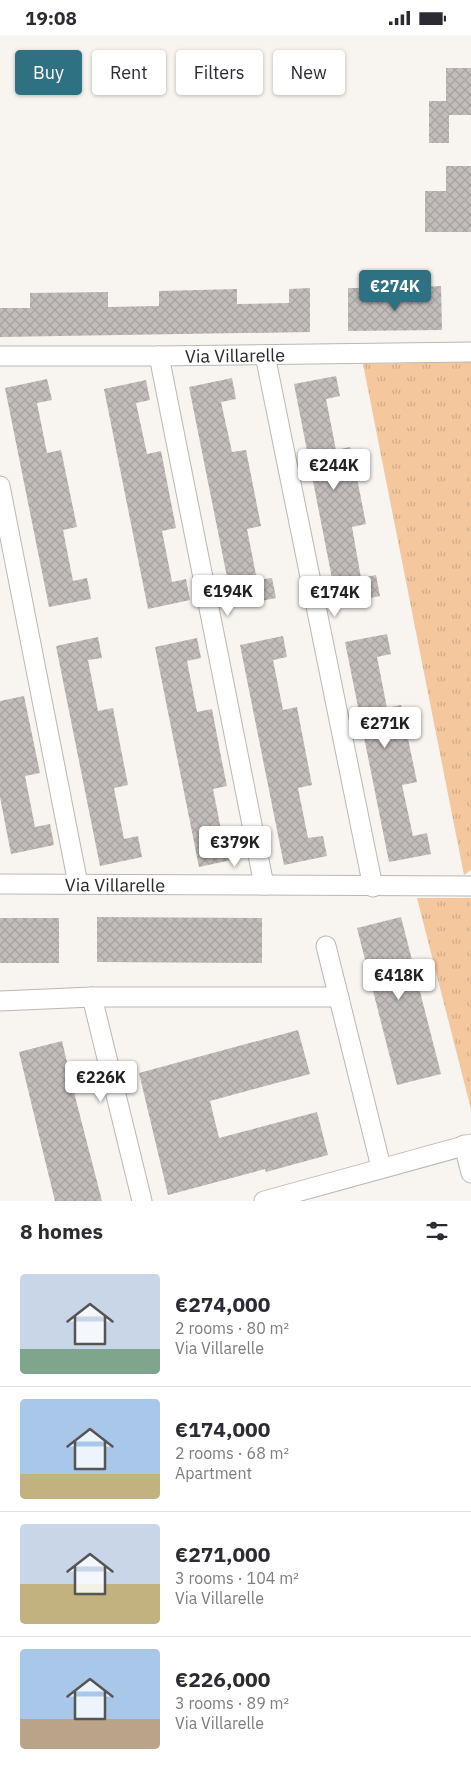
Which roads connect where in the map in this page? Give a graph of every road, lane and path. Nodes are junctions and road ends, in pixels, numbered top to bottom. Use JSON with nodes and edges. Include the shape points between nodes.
{"nodes":[{"id":1,"x":471,"y":353,"type":"edge"},
{"id":2,"x":265,"y":355,"type":"junction"},
{"id":3,"x":0,"y":356,"type":"edge"},
{"id":4,"x":159,"y":357,"type":"junction"},
{"id":5,"x":0,"y":487,"type":"edge"},
{"id":6,"x":0,"y":884,"type":"edge"},
{"id":7,"x":78,"y":884,"type":"junction"},
{"id":8,"x":264,"y":885,"type":"junction"},
{"id":9,"x":471,"y":886,"type":"edge"},
{"id":10,"x":372,"y":887,"type":"junction"},
{"id":11,"x":326,"y":946,"type":"dead end"},
{"id":12,"x":92,"y":997,"type":"junction"},
{"id":13,"x":339,"y":997,"type":"junction"},
{"id":14,"x":0,"y":1001,"type":"edge"},
{"id":15,"x":467,"y":1145,"type":"edge"},
{"id":16,"x":381,"y":1167,"type":"junction"},
{"id":17,"x":471,"y":1173,"type":"edge"},
{"id":18,"x":142,"y":1201,"type":"edge"},
{"id":19,"x":264,"y":1201,"type":"edge"}],
"edges":[{"from":1,"to":2,"type":"street","name":"Via Villarelle"},
{"from":2,"to":4,"type":"street","name":"Via Villarelle"},
{"from":2,"to":10,"type":"street"},
{"from":3,"to":4,"type":"street","name":"Via Villarelle"},
{"from":4,"to":8,"type":"street"},
{"from":5,"to":7,"type":"street"},
{"from":6,"to":7,"type":"street","name":"Via Villarelle"},
{"from":7,"to":8,"type":"street","name":"Via Villarelle"},
{"from":8,"to":10,"type":"street","name":"Via Villarelle"},
{"from":9,"to":10,"type":"street","name":"Via Villarelle"},
{"from":11,"to":13,"type":"street"},
{"from":12,"to":13,"type":"street"},
{"from":12,"to":14,"type":"street"},
{"from":12,"to":18,"type":"street"},
{"from":13,"to":16,"type":"street"},
{"from":15,"to":16,"type":"street"},
{"from":15,"to":17,"type":"street"},
{"from":16,"to":19,"type":"street"}]}
